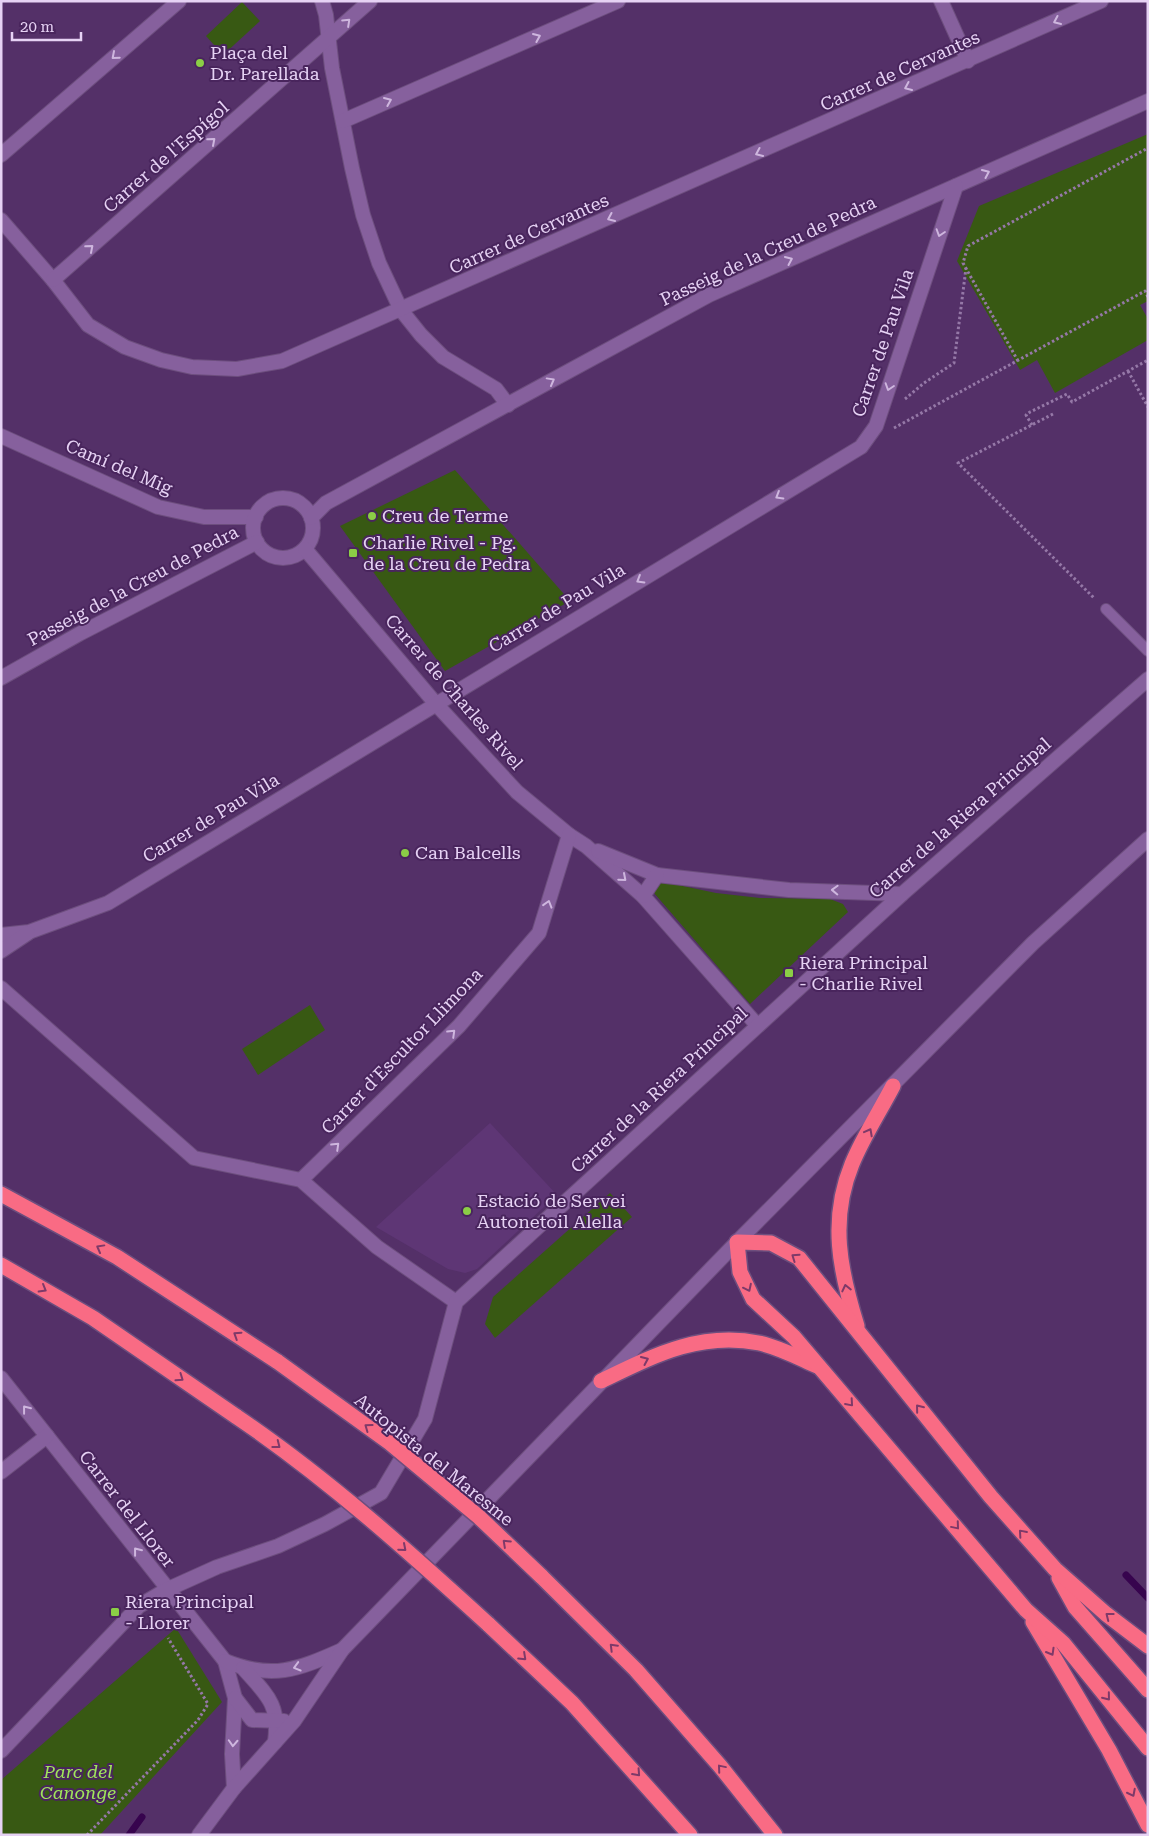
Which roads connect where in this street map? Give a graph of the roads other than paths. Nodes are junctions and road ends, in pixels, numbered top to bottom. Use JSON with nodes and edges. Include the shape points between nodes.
{"nodes":[{"id":1,"x":179,"y":1,"type":"edge"},
{"id":2,"x":322,"y":1,"type":"edge"},
{"id":3,"x":370,"y":1,"type":"edge"},
{"id":4,"x":618,"y":1,"type":"edge"},
{"id":5,"x":941,"y":1,"type":"edge"},
{"id":6,"x":1101,"y":1,"type":"edge"},
{"id":7,"x":329,"y":39,"type":"junction"},
{"id":8,"x":968,"y":61,"type":"junction"},
{"id":9,"x":1148,"y":101,"type":"edge"},
{"id":10,"x":343,"y":121,"type":"junction"},
{"id":11,"x":1,"y":155,"type":"edge"},
{"id":12,"x":956,"y":186,"type":"junction"},
{"id":13,"x":1,"y":220,"type":"edge"},
{"id":14,"x":53,"y":280,"type":"junction"},
{"id":15,"x":401,"y":310,"type":"junction"},
{"id":16,"x":508,"y":405,"type":"junction"},
{"id":17,"x":1,"y":436,"type":"edge"},
{"id":18,"x":256,"y":517,"type":"junction"},
{"id":19,"x":311,"y":518,"type":"junction"},
{"id":20,"x":257,"y":542,"type":"junction"},
{"id":21,"x":305,"y":549,"type":"junction"},
{"id":22,"x":1106,"y":609,"type":"road end"},
{"id":23,"x":1148,"y":651,"type":"edge"},
{"id":24,"x":1,"y":678,"type":"edge"},
{"id":25,"x":1148,"y":679,"type":"edge"},
{"id":26,"x":436,"y":704,"type":"junction"},
{"id":27,"x":569,"y":835,"type":"junction"},
{"id":28,"x":1148,"y":839,"type":"edge"},
{"id":29,"x":586,"y":846,"type":"junction"},
{"id":30,"x":657,"y":875,"type":"junction"},
{"id":31,"x":902,"y":894,"type":"junction"},
{"id":32,"x":643,"y":896,"type":"junction"},
{"id":33,"x":29,"y":932,"type":"junction"},
{"id":34,"x":1,"y":935,"type":"edge"},
{"id":35,"x":1,"y":951,"type":"edge"},
{"id":36,"x":1,"y":988,"type":"edge"},
{"id":37,"x":757,"y":1025,"type":"junction"},
{"id":38,"x":893,"y":1086,"type":"junction"},
{"id":39,"x":301,"y":1180,"type":"junction"},
{"id":40,"x":1,"y":1194,"type":"edge"},
{"id":41,"x":737,"y":1242,"type":"junction"},
{"id":42,"x":1,"y":1265,"type":"edge"},
{"id":43,"x":456,"y":1302,"type":"junction"},
{"id":44,"x":859,"y":1334,"type":"junction"},
{"id":45,"x":818,"y":1366,"type":"junction"},
{"id":46,"x":1,"y":1378,"type":"edge"},
{"id":47,"x":601,"y":1381,"type":"junction"},
{"id":48,"x":47,"y":1436,"type":"junction"},
{"id":49,"x":1,"y":1472,"type":"edge"},
{"id":50,"x":1055,"y":1569,"type":"junction"},
{"id":51,"x":166,"y":1590,"type":"junction"},
{"id":52,"x":1026,"y":1610,"type":"junction"},
{"id":53,"x":1148,"y":1646,"type":"edge"},
{"id":54,"x":342,"y":1650,"type":"junction"},
{"id":55,"x":225,"y":1661,"type":"junction"},
{"id":56,"x":244,"y":1668,"type":"junction"},
{"id":57,"x":1148,"y":1690,"type":"edge"},
{"id":58,"x":235,"y":1698,"type":"junction"},
{"id":59,"x":277,"y":1721,"type":"junction"},
{"id":60,"x":294,"y":1721,"type":"junction"},
{"id":61,"x":275,"y":1742,"type":"junction"},
{"id":62,"x":1148,"y":1748,"type":"edge"},
{"id":63,"x":1,"y":1752,"type":"edge"},
{"id":64,"x":234,"y":1788,"type":"junction"},
{"id":65,"x":1148,"y":1824,"type":"edge"},
{"id":66,"x":199,"y":1835,"type":"edge"},
{"id":67,"x":690,"y":1835,"type":"edge"},
{"id":68,"x":775,"y":1835,"type":"edge"}],
"edges":[{"from":1,"to":11,"type":"street","one_way":true},
{"from":2,"to":7,"type":"street"},
{"from":7,"to":3,"type":"street","name":"Carrer de l'Espígol","one_way":true},
{"from":10,"to":4,"type":"street","one_way":true},
{"from":5,"to":8,"type":"street"},
{"from":6,"to":8,"type":"street","name":"Carrer de Cervantes","one_way":true},
{"from":7,"to":10,"type":"street"},
{"from":14,"to":7,"type":"street","name":"Carrer de l'Espígol","one_way":true},
{"from":8,"to":15,"type":"street","name":"Carrer de Cervantes","one_way":true},
{"from":12,"to":9,"type":"street","name":"Passeig de la Creu de Pedra","one_way":true},
{"from":10,"to":15,"type":"street","via":[[364,215],[379,263]]},
{"from":16,"to":12,"type":"street","name":"Passeig de la Creu de Pedra","one_way":true,"via":[[709,295]]},
{"from":12,"to":26,"type":"street","name":"Carrer de Pau Vila","one_way":true,"via":[[876,426],[860,446]]},
{"from":13,"to":14,"type":"street","name":"Carrer de Cervantes"},
{"from":14,"to":15,"type":"street","name":"Carrer de Cervantes","via":[[88,325],[124,347],[192,367],[237,369],[282,361]]},
{"from":15,"to":16,"type":"street","via":[[443,357],[496,389]]},
{"from":16,"to":19,"type":"street","name":"Passeig de la Creu de Pedra","via":[[326,504]]},
{"from":17,"to":18,"type":"street","name":"Camí del Mig","via":[[158,507],[204,517]]},
{"from":18,"to":19,"type":"street","via":[[261,508],[284,498],[306,509]]},
{"from":18,"to":20,"type":"street","via":[[254,532]]},
{"from":19,"to":21,"type":"street","via":[[313,530]]},
{"from":20,"to":21,"type":"street","via":[[268,554],[278,558],[288,558]]},
{"from":20,"to":24,"type":"street","name":"Passeig de la Creu de Pedra"},
{"from":21,"to":26,"type":"street","name":"Carrer de Charles Rivel"},
{"from":22,"to":23,"type":"lane"},
{"from":25,"to":31,"type":"street","name":"Carrer de la Riera Principal"},
{"from":26,"to":27,"type":"street","name":"Carrer de Charles Rivel","via":[[518,792]]},
{"from":26,"to":33,"type":"street","name":"Carrer de Pau Vila","via":[[108,903]]},
{"from":27,"to":29,"type":"street","name":"Carrer de Charles Rivel"},
{"from":39,"to":27,"type":"street","name":"Carrer d'Escultor Llimona","one_way":true,"via":[[459,1026],[539,934]]},
{"from":28,"to":38,"type":"street","via":[[1033,943]]},
{"from":29,"to":30,"type":"street","name":"Carrer de Charles Rivel"},
{"from":29,"to":32,"type":"street","name":"Carrer de Charles Rivel","one_way":true},
{"from":31,"to":30,"type":"street","name":"Carrer de Charles Rivel","one_way":true,"via":[[789,890]]},
{"from":30,"to":32,"type":"street"},
{"from":31,"to":37,"type":"street","name":"Carrer de la Riera Principal"},
{"from":32,"to":37,"type":"street","name":"Carrer de Charles Rivel"},
{"from":33,"to":34,"type":"street","name":"Carrer de Pau Vila"},
{"from":33,"to":35,"type":"street","name":"Carrer de Pau Vila"},
{"from":36,"to":39,"type":"street","via":[[194,1158]]},
{"from":37,"to":43,"type":"street","name":"Carrer de la Riera Principal"},
{"from":38,"to":41,"type":"street"},
{"from":44,"to":38,"type":"highway","one_way":true,"via":[[845,1287],[837,1235],[842,1196],[852,1164]]},
{"from":39,"to":43,"type":"street","via":[[377,1247]]},
{"from":68,"to":40,"type":"highway","name":"Autopista del Maresme","one_way":true,"bridge":true,"via":[[636,1670],[479,1517],[390,1443],[278,1362],[117,1258]]},
{"from":44,"to":41,"type":"highway","one_way":true,"via":[[799,1258],[772,1243]]},
{"from":41,"to":45,"type":"highway","one_way":true,"via":[[740,1272],[753,1299],[794,1337]]},
{"from":41,"to":47,"type":"street"},
{"from":42,"to":67,"type":"highway","one_way":true,"bridge":true,"via":[[93,1318],[266,1437],[366,1515],[572,1703]]},
{"from":43,"to":51,"type":"street","via":[[425,1419],[381,1493],[278,1546],[217,1567]]},
{"from":50,"to":44,"type":"highway","one_way":true,"via":[[991,1497]]},
{"from":47,"to":45,"type":"highway","one_way":true,"via":[[695,1342],[727,1340],[760,1344]]},
{"from":45,"to":52,"type":"highway","one_way":true},
{"from":48,"to":46,"type":"street","name":"Carrer del Llorer","one_way":true},
{"from":47,"to":54,"type":"street"},
{"from":48,"to":49,"type":"street"},
{"from":51,"to":48,"type":"street","name":"Carrer del Llorer","one_way":true},
{"from":53,"to":50,"type":"highway","one_way":true},
{"from":50,"to":57,"type":"highway","via":[[1075,1607]]},
{"from":51,"to":55,"type":"street","name":"Carrer del Llorer"},
{"from":51,"to":63,"type":"street","via":[[139,1606]]},
{"from":52,"to":62,"type":"highway","one_way":true,"via":[[1063,1642]]},
{"from":52,"to":65,"type":"highway","one_way":true,"via":[[1109,1750]]},
{"from":54,"to":56,"type":"street","one_way":true,"via":[[277,1673]]},
{"from":54,"to":60,"type":"street"},
{"from":55,"to":56,"type":"street"},
{"from":55,"to":58,"type":"street"},
{"from":56,"to":59,"type":"street","via":[[272,1702]]},
{"from":58,"to":59,"type":"street","via":[[252,1720]]},
{"from":58,"to":64,"type":"street","one_way":true},
{"from":59,"to":60,"type":"street"},
{"from":59,"to":61,"type":"street"},
{"from":60,"to":61,"type":"street"},
{"from":61,"to":64,"type":"street"},
{"from":64,"to":66,"type":"street"}]}
